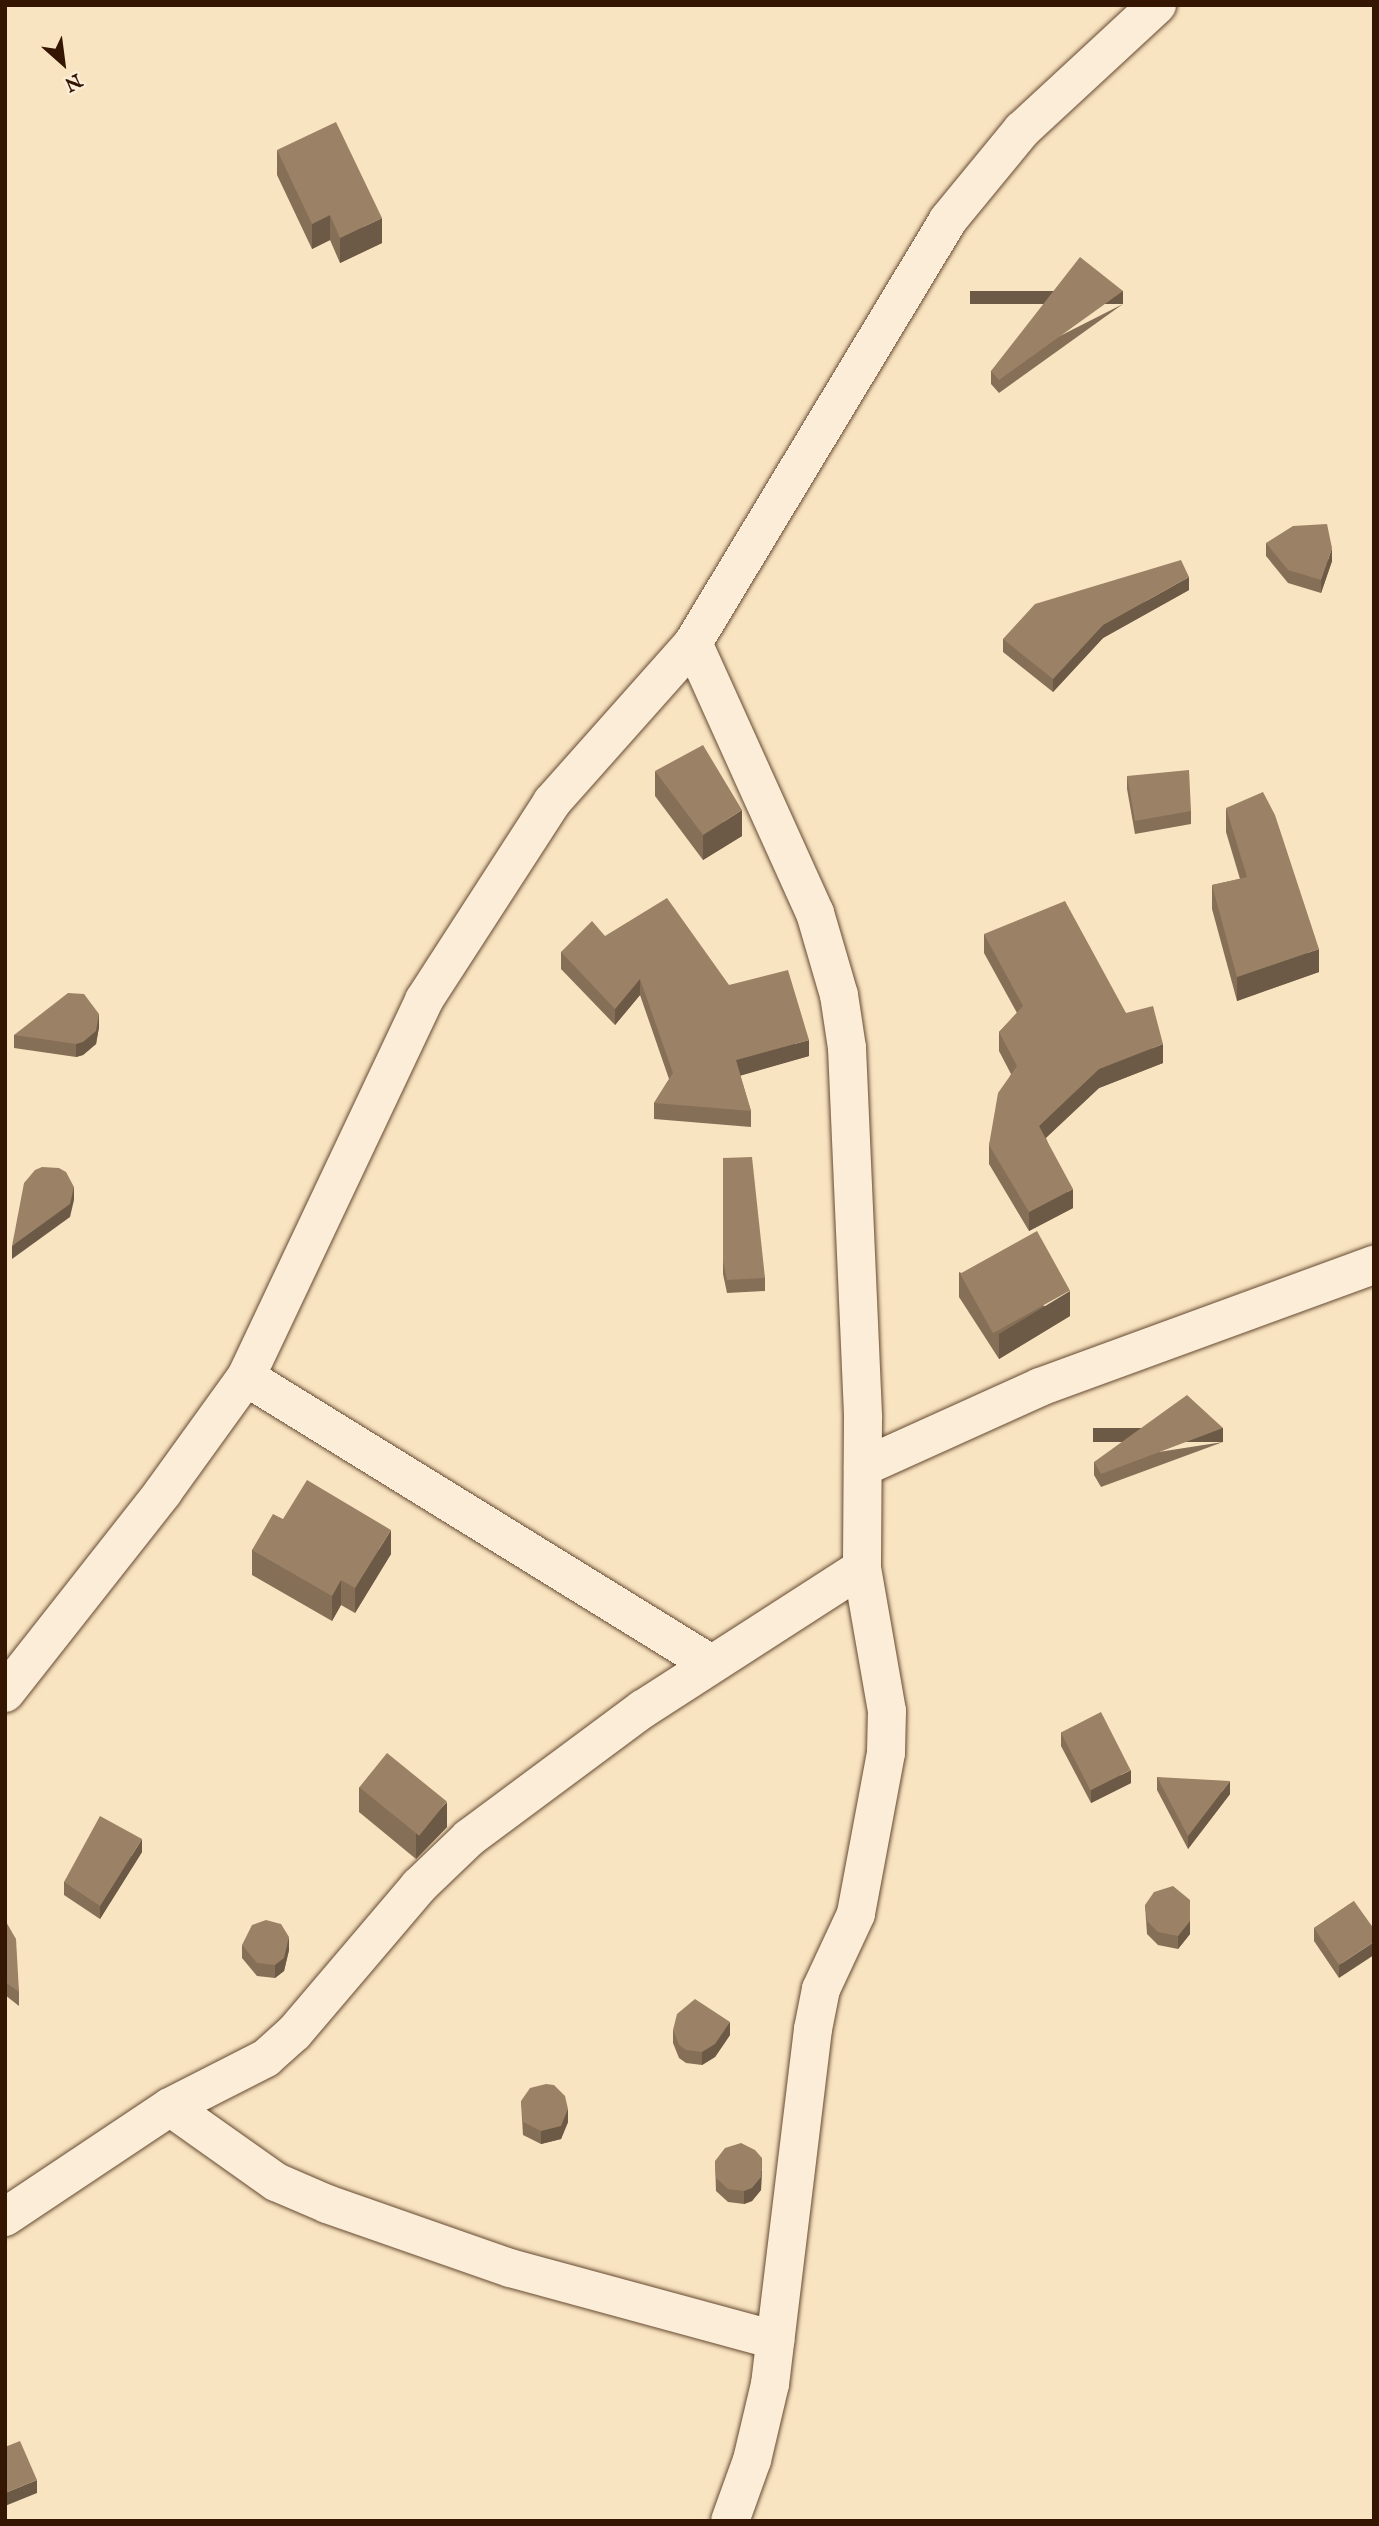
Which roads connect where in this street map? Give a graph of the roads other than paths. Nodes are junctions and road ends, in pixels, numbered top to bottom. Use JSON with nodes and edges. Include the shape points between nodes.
{"nodes":[{"id":1,"x":1157,"y":5,"type":"edge"},
{"id":2,"x":693,"y":642,"type":"junction"},
{"id":3,"x":1374,"y":1265,"type":"edge"},
{"id":4,"x":246,"y":1377,"type":"junction"},
{"id":5,"x":863,"y":1466,"type":"junction"},
{"id":6,"x":862,"y":1568,"type":"junction"},
{"id":7,"x":711,"y":1664,"type":"junction"},
{"id":8,"x":5,"y":1693,"type":"edge"},
{"id":9,"x":170,"y":2107,"type":"junction"},
{"id":10,"x":5,"y":2217,"type":"edge"},
{"id":11,"x":775,"y":2340,"type":"junction"},
{"id":12,"x":730,"y":2521,"type":"edge"}],
"edges":[{"from":1,"to":2,"type":"street","via":[[1022,130],[948,220]]},
{"from":2,"to":4,"type":"street","via":[[552,802],[424,1000]]},
{"from":2,"to":5,"type":"street","via":[[815,913],[839,995],[847,1048]]},
{"from":3,"to":5,"type":"street","via":[[1040,1387]]},
{"from":4,"to":7,"type":"street"},
{"from":4,"to":8,"type":"street","via":[[163,1492]]},
{"from":5,"to":6,"type":"street"},
{"from":6,"to":7,"type":"street"},
{"from":6,"to":11,"type":"street","via":[[887,1711],[886,1754],[856,1914],[821,1989],[813,2029]]},
{"from":7,"to":9,"type":"street","via":[[469,1838],[419,1885],[294,2033],[266,2058]]},
{"from":9,"to":10,"type":"street"},
{"from":9,"to":11,"type":"street","via":[[276,2182],[327,2204],[510,2268]]},
{"from":11,"to":12,"type":"street","via":[[752,2460]]}]}
